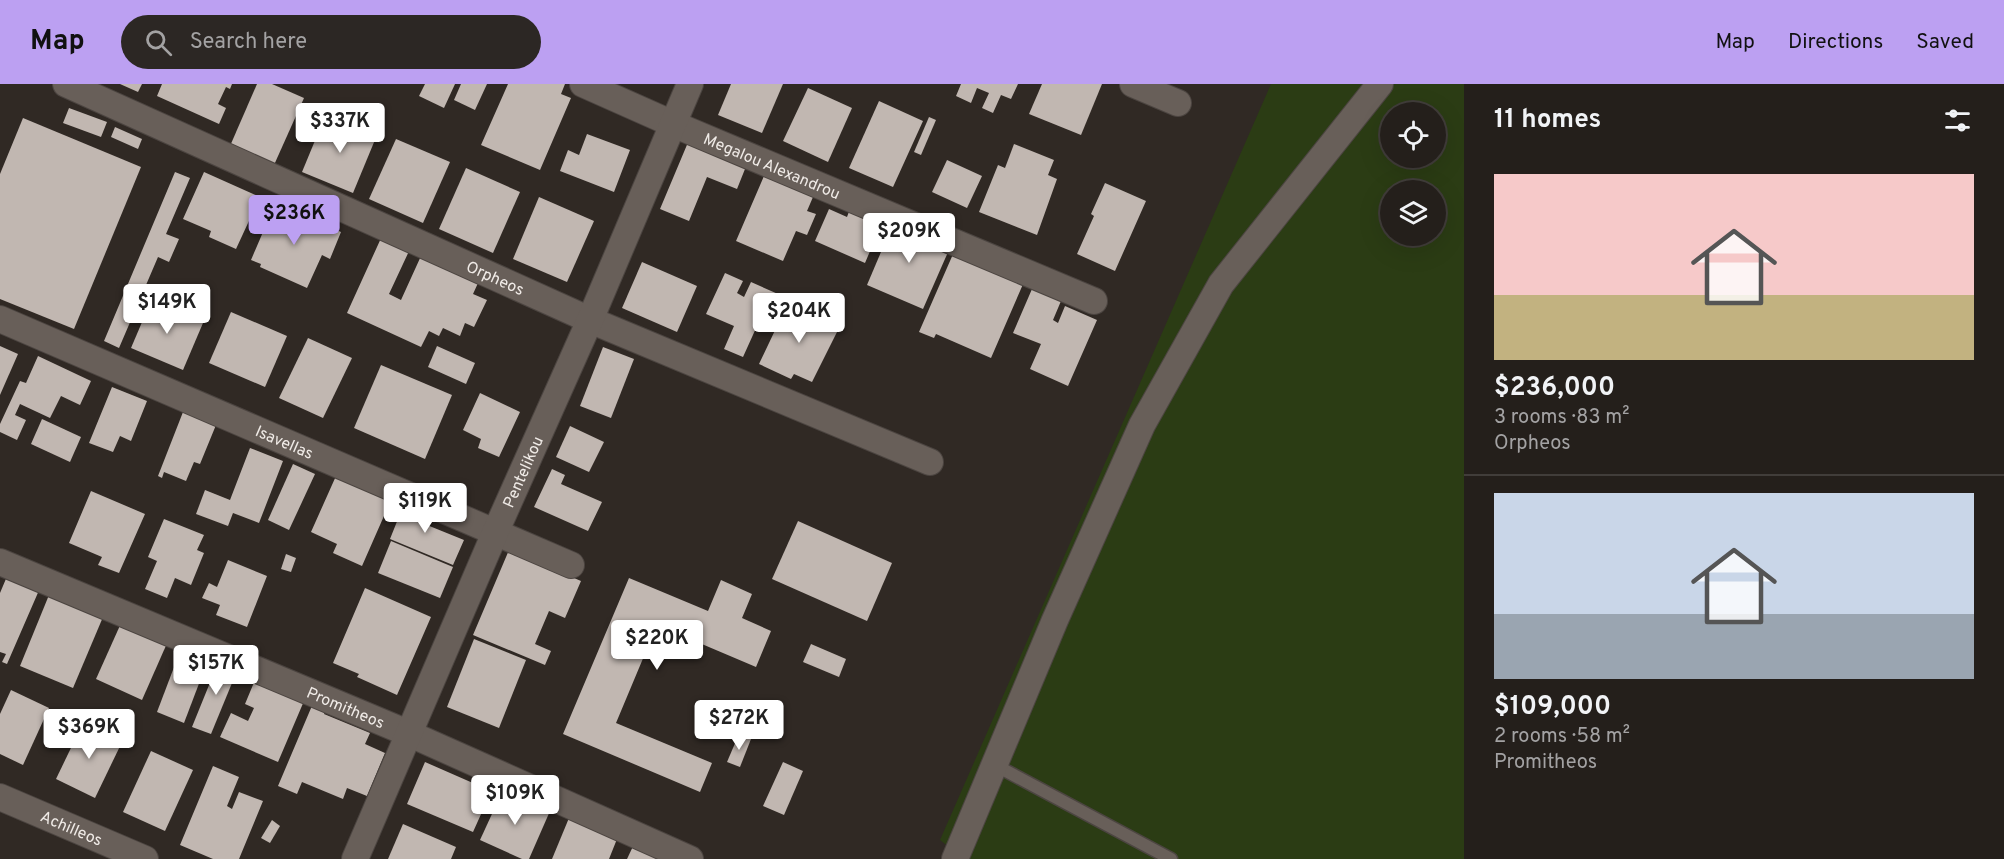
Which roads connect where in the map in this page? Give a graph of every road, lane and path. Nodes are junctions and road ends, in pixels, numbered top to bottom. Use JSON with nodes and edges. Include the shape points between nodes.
{"nodes":[{"id":1,"x":66,"y":84,"type":"edge"},
{"id":2,"x":584,"y":84,"type":"edge"},
{"id":3,"x":690,"y":84,"type":"edge"},
{"id":4,"x":1133,"y":84,"type":"edge"},
{"id":5,"x":1380,"y":84,"type":"edge"},
{"id":6,"x":1179,"y":103,"type":"dead end"},
{"id":7,"x":673,"y":124,"type":"junction"},
{"id":8,"x":1094,"y":301,"type":"dead end"},
{"id":9,"x":0,"y":318,"type":"edge"},
{"id":10,"x":590,"y":320,"type":"junction"},
{"id":11,"x":930,"y":462,"type":"dead end"},
{"id":12,"x":495,"y":533,"type":"junction"},
{"id":13,"x":0,"y":562,"type":"edge"},
{"id":14,"x":571,"y":565,"type":"dead end"},
{"id":15,"x":410,"y":734,"type":"junction"},
{"id":16,"x":993,"y":764,"type":"junction"},
{"id":17,"x":0,"y":797,"type":"edge"},
{"id":18,"x":145,"y":859,"type":"edge"},
{"id":19,"x":355,"y":859,"type":"edge"},
{"id":20,"x":690,"y":859,"type":"edge"},
{"id":21,"x":955,"y":859,"type":"edge"},
{"id":22,"x":1171,"y":859,"type":"edge"}],
"edges":[{"from":1,"to":10,"type":"street","name":"Orpheos"},
{"from":2,"to":7,"type":"street","name":"Megalou Alexandrou"},
{"from":3,"to":7,"type":"street","name":"Pentelikou"},
{"from":4,"to":6,"type":"street"},
{"from":5,"to":16,"type":"street","via":[[1215,294],[1142,425]]},
{"from":7,"to":8,"type":"street","name":"Megalou Alexandrou"},
{"from":7,"to":10,"type":"street","name":"Pentelikou"},
{"from":9,"to":12,"type":"street","name":"Isavellas"},
{"from":10,"to":11,"type":"street","name":"Orpheos"},
{"from":10,"to":12,"type":"street","name":"Pentelikou"},
{"from":12,"to":14,"type":"street","name":"Isavellas"},
{"from":12,"to":15,"type":"street","name":"Pentelikou"},
{"from":13,"to":15,"type":"street","name":"Promitheos"},
{"from":15,"to":19,"type":"street","name":"Pentelikou"},
{"from":15,"to":20,"type":"street","name":"Promitheos"},
{"from":16,"to":21,"type":"street"},
{"from":16,"to":22,"type":"lane"},
{"from":17,"to":18,"type":"street","name":"Achilleos"}]}
